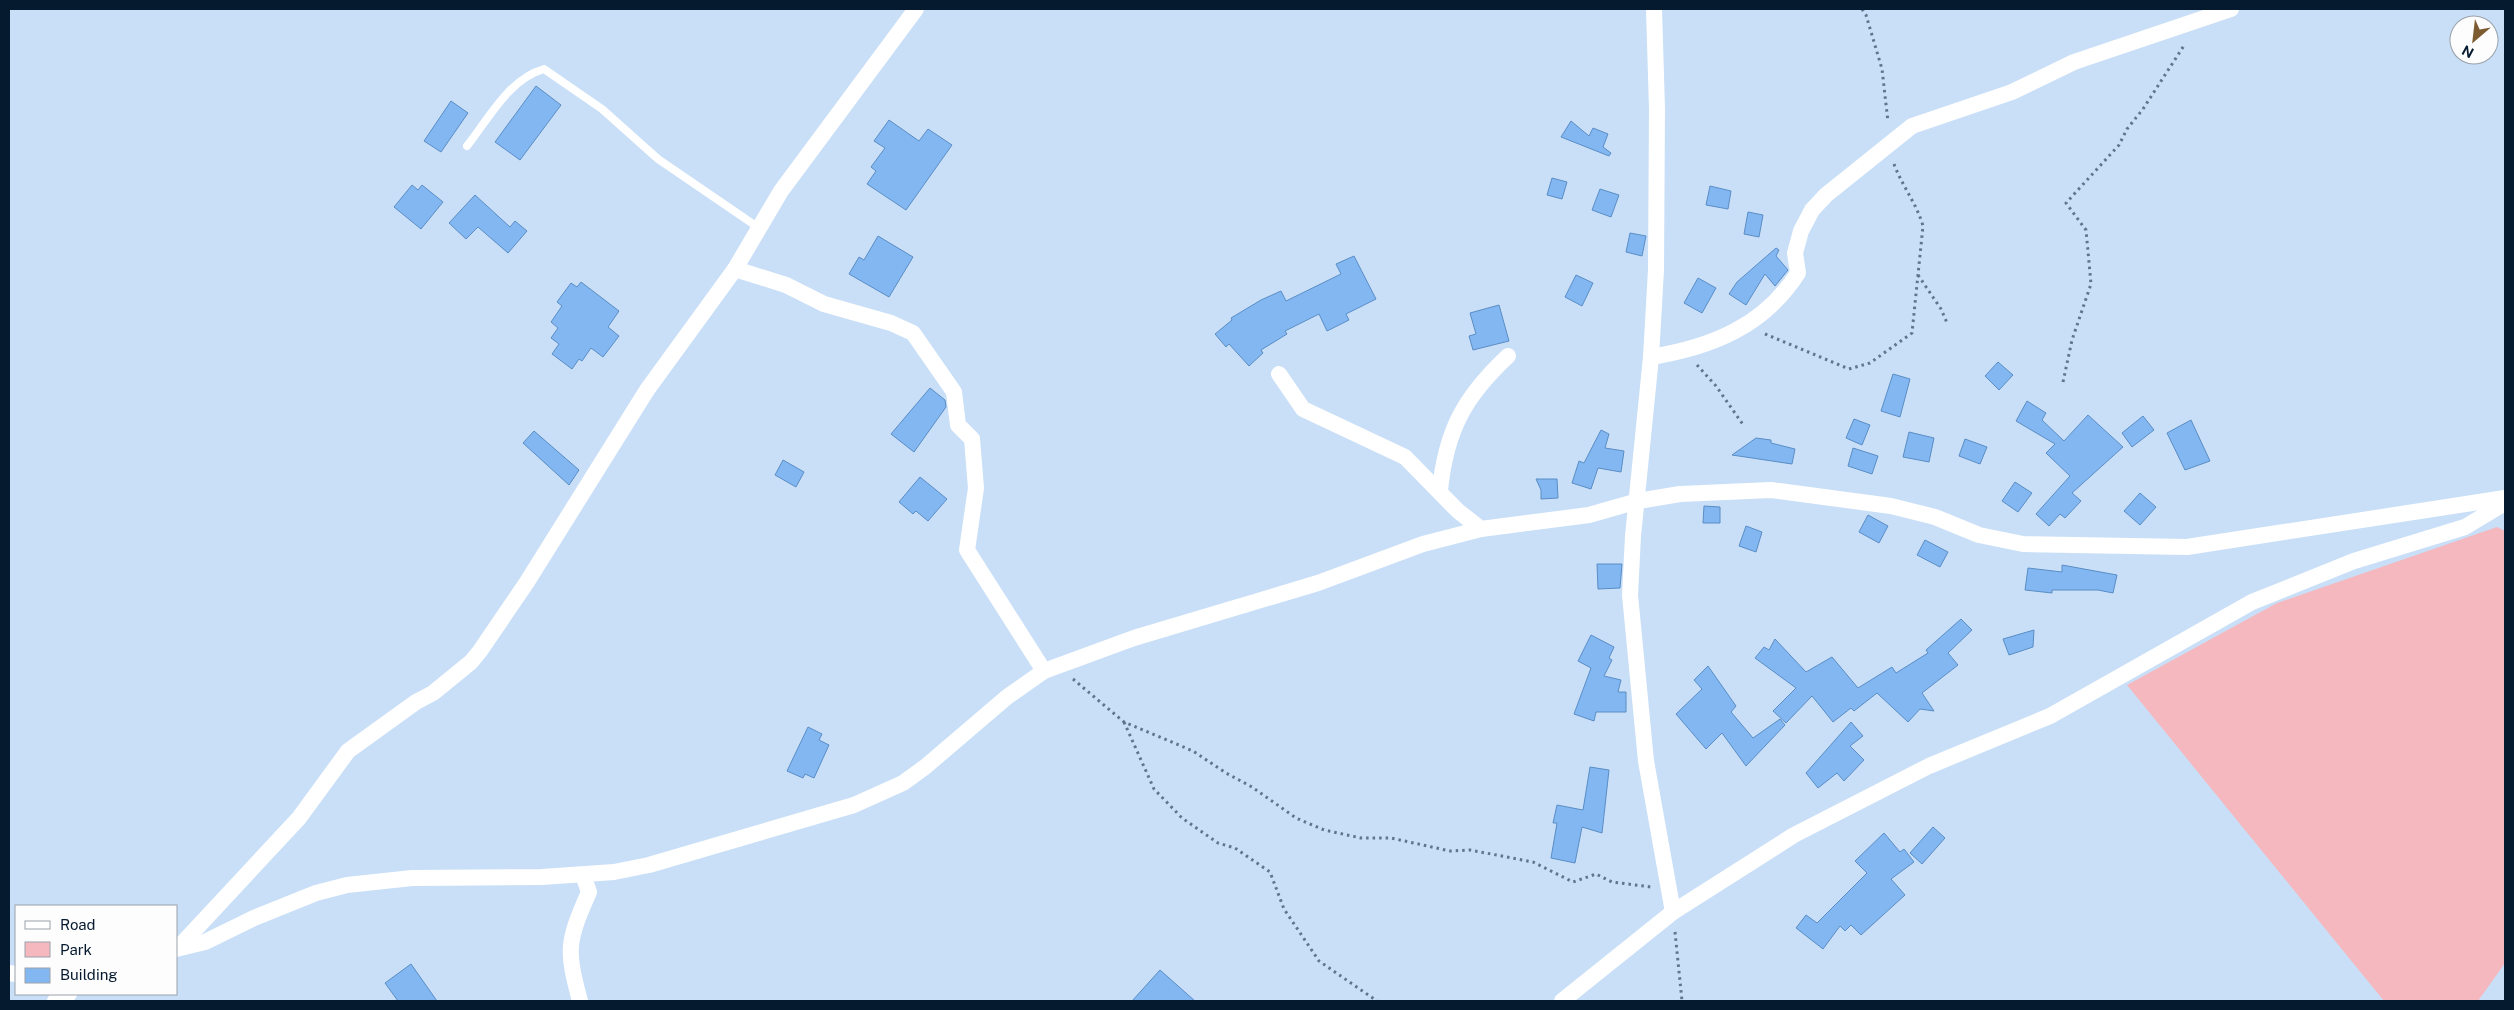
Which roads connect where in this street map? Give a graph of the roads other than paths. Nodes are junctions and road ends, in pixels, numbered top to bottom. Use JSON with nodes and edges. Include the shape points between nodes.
{"nodes":[{"id":1,"x":916,"y":9,"type":"edge"},
{"id":2,"x":1654,"y":9,"type":"edge"},
{"id":3,"x":2231,"y":9,"type":"edge"},
{"id":4,"x":467,"y":146,"type":"dead end"},
{"id":5,"x":759,"y":228,"type":"junction"},
{"id":6,"x":735,"y":269,"type":"junction"},
{"id":7,"x":1508,"y":356,"type":"dead end"},
{"id":8,"x":1652,"y":357,"type":"junction"},
{"id":9,"x":1279,"y":374,"type":"dead end"},
{"id":10,"x":1440,"y":490,"type":"junction"},
{"id":11,"x":2505,"y":498,"type":"edge"},
{"id":12,"x":1638,"y":501,"type":"junction"},
{"id":13,"x":2505,"y":503,"type":"edge"},
{"id":14,"x":1481,"y":529,"type":"junction"},
{"id":15,"x":1051,"y":668,"type":"junction"},
{"id":16,"x":583,"y":874,"type":"junction"},
{"id":17,"x":1672,"y":912,"type":"junction"},
{"id":18,"x":178,"y":947,"type":"edge"},
{"id":19,"x":178,"y":948,"type":"edge"},
{"id":20,"x":67,"y":995,"type":"edge"},
{"id":21,"x":55,"y":1001,"type":"edge"},
{"id":22,"x":580,"y":1001,"type":"edge"},
{"id":23,"x":1562,"y":1001,"type":"edge"}],
"edges":[{"from":1,"to":5,"type":"street","via":[[781,191]]},
{"from":2,"to":8,"type":"street","via":[[1657,109]]},
{"from":3,"to":8,"type":"street","via":[[2074,62],[2012,92],[1912,126],[1812,210],[1801,231],[1795,253],[1798,273],[1787,290],[1754,322],[1684,352]]},
{"from":4,"to":5,"type":"lane","via":[[513,86],[530,73],[544,69],[602,109],[658,159]]},
{"from":5,"to":6,"type":"street"},
{"from":6,"to":15,"type":"street","via":[[786,285],[824,304],[892,323],[913,333],[954,392],[958,424],[972,439],[976,488],[967,550]]},
{"from":6,"to":18,"type":"street","via":[[647,390],[527,582],[471,662],[433,693],[348,752],[299,818]]},
{"from":7,"to":10,"type":"street","via":[[1482,381],[1457,418],[1442,470]]},
{"from":8,"to":12,"type":"street"},
{"from":9,"to":10,"type":"street","via":[[1303,409],[1405,457]]},
{"from":10,"to":14,"type":"street","via":[[1458,511]]},
{"from":11,"to":12,"type":"street","via":[[2187,547],[2023,544],[1979,535],[1936,517],[1891,506],[1771,490],[1680,494]]},
{"from":12,"to":14,"type":"street","via":[[1589,516]]},
{"from":12,"to":17,"type":"street","via":[[1630,595],[1646,761]]},
{"from":13,"to":17,"type":"street","via":[[2465,526],[2354,561],[2252,602],[2050,716],[1929,766],[1794,836]]},
{"from":14,"to":15,"type":"street","via":[[1423,544],[1318,583],[1134,638]]},
{"from":15,"to":16,"type":"street","via":[[1007,697],[925,768],[881,794],[854,805],[649,865]]},
{"from":16,"to":19,"type":"street","via":[[412,878],[347,885],[316,893],[205,942]]},
{"from":16,"to":22,"type":"street","via":[[589,892],[570,942],[570,964]]},
{"from":17,"to":23,"type":"street"},
{"from":20,"to":21,"type":"street"}]}
